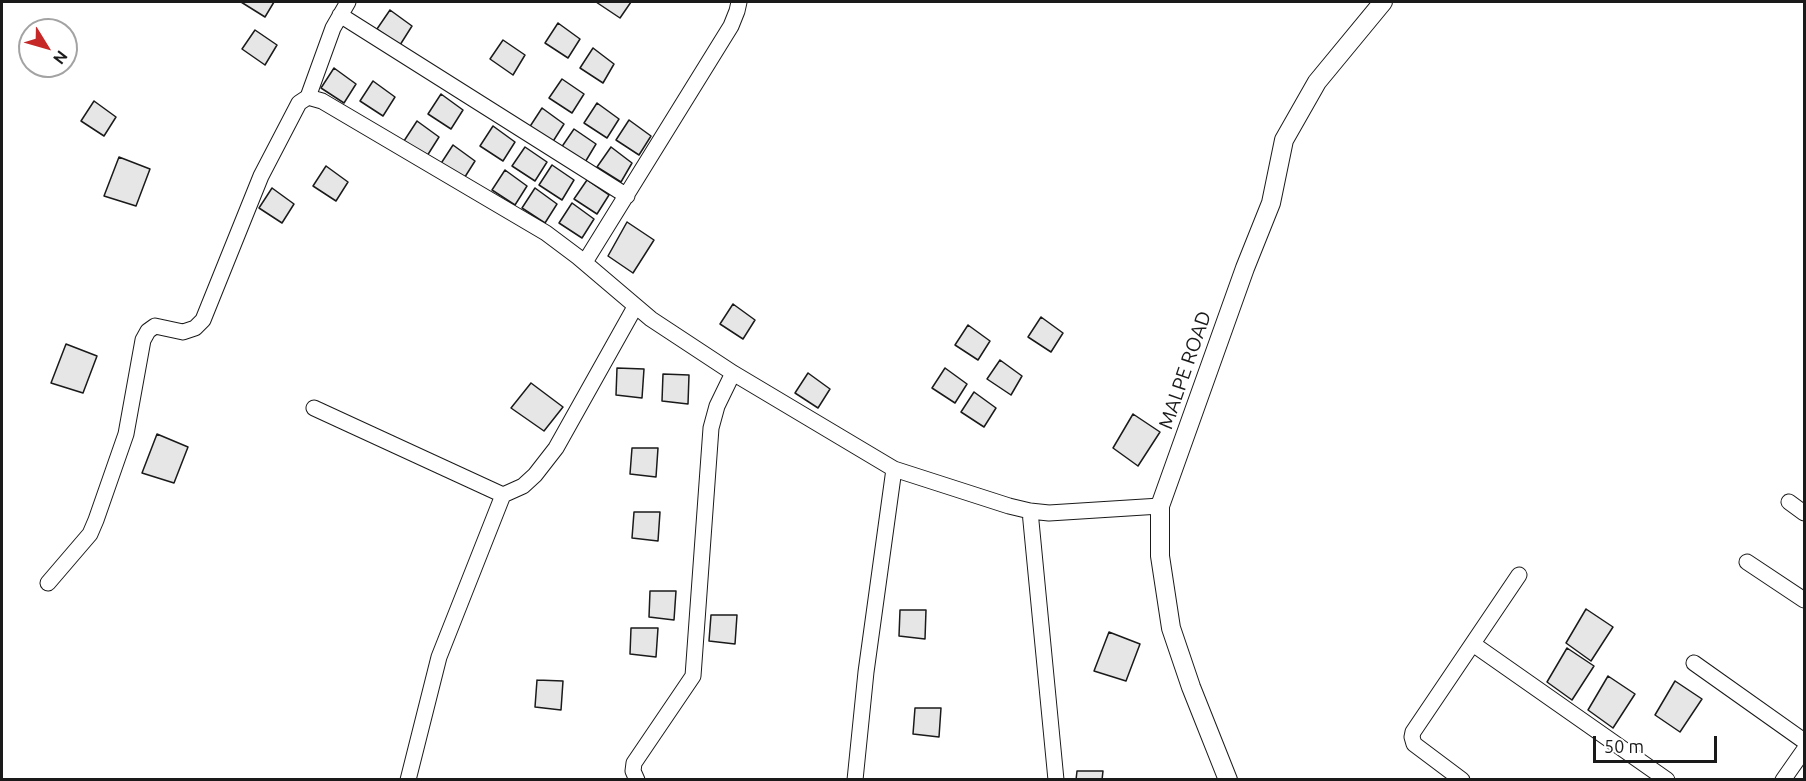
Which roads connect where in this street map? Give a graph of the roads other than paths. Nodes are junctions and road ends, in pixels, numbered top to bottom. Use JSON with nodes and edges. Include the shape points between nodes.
{"nodes":[{"id":1,"x":739,"y":2,"type":"edge"},
{"id":2,"x":1383,"y":2,"type":"edge"},
{"id":3,"x":344,"y":8,"type":"edge"},
{"id":4,"x":308,"y":96,"type":"junction"},
{"id":5,"x":627,"y":196,"type":"junction"},
{"id":6,"x":585,"y":262,"type":"junction"},
{"id":7,"x":635,"y":307,"type":"junction"},
{"id":8,"x":733,"y":373,"type":"junction"},
{"id":9,"x":314,"y":408,"type":"dead end"},
{"id":10,"x":894,"y":469,"type":"junction"},
{"id":11,"x":503,"y":495,"type":"junction"},
{"id":12,"x":1789,"y":502,"type":"dead end"},
{"id":13,"x":1161,"y":506,"type":"junction"},
{"id":14,"x":1030,"y":512,"type":"junction"},
{"id":15,"x":1804,"y":513,"type":"edge"},
{"id":16,"x":1747,"y":562,"type":"dead end"},
{"id":17,"x":1520,"y":575,"type":"dead end"},
{"id":18,"x":48,"y":583,"type":"dead end"},
{"id":19,"x":1804,"y":600,"type":"edge"},
{"id":20,"x":1473,"y":644,"type":"junction"},
{"id":21,"x":1694,"y":663,"type":"dead end"},
{"id":22,"x":1804,"y":741,"type":"edge"},
{"id":23,"x":1804,"y":750,"type":"edge"},
{"id":24,"x":408,"y":780,"type":"edge"},
{"id":25,"x":637,"y":780,"type":"edge"},
{"id":26,"x":855,"y":780,"type":"edge"},
{"id":27,"x":1056,"y":780,"type":"edge"},
{"id":28,"x":1228,"y":780,"type":"edge"},
{"id":29,"x":1462,"y":780,"type":"edge"},
{"id":30,"x":1666,"y":780,"type":"edge"},
{"id":31,"x":1783,"y":780,"type":"edge"}],
"edges":[{"from":1,"to":5,"type":"street","via":[[731,26]]},
{"from":2,"to":13,"type":"street","name":"MALPE ROAD","via":[[1317,82],[1284,140],[1271,203]]},
{"from":3,"to":4,"type":"street"},
{"from":3,"to":5,"type":"street"},
{"from":4,"to":6,"type":"street","via":[[546,233]]},
{"from":4,"to":18,"type":"street","via":[[298,103],[261,176],[203,320],[183,332],[155,326],[143,340],[126,434],[96,520],[90,534]]},
{"from":5,"to":6,"type":"street"},
{"from":6,"to":7,"type":"street"},
{"from":7,"to":8,"type":"street"},
{"from":7,"to":11,"type":"street","via":[[555,448],[523,486]]},
{"from":8,"to":10,"type":"street"},
{"from":8,"to":25,"type":"street","via":[[711,428],[693,676],[634,763]]},
{"from":9,"to":11,"type":"street"},
{"from":10,"to":14,"type":"street"},
{"from":10,"to":26,"type":"street"},
{"from":11,"to":24,"type":"street","via":[[439,657]]},
{"from":12,"to":15,"type":"street"},
{"from":13,"to":14,"type":"street"},
{"from":13,"to":28,"type":"street","name":"MALPE ROAD","via":[[1160,556],[1171,628]]},
{"from":14,"to":27,"type":"street"},
{"from":16,"to":19,"type":"street"},
{"from":17,"to":20,"type":"street"},
{"from":20,"to":29,"type":"street","via":[[1412,737],[1414,744]]},
{"from":20,"to":30,"type":"street"},
{"from":21,"to":22,"type":"street"},
{"from":23,"to":31,"type":"street"}]}
